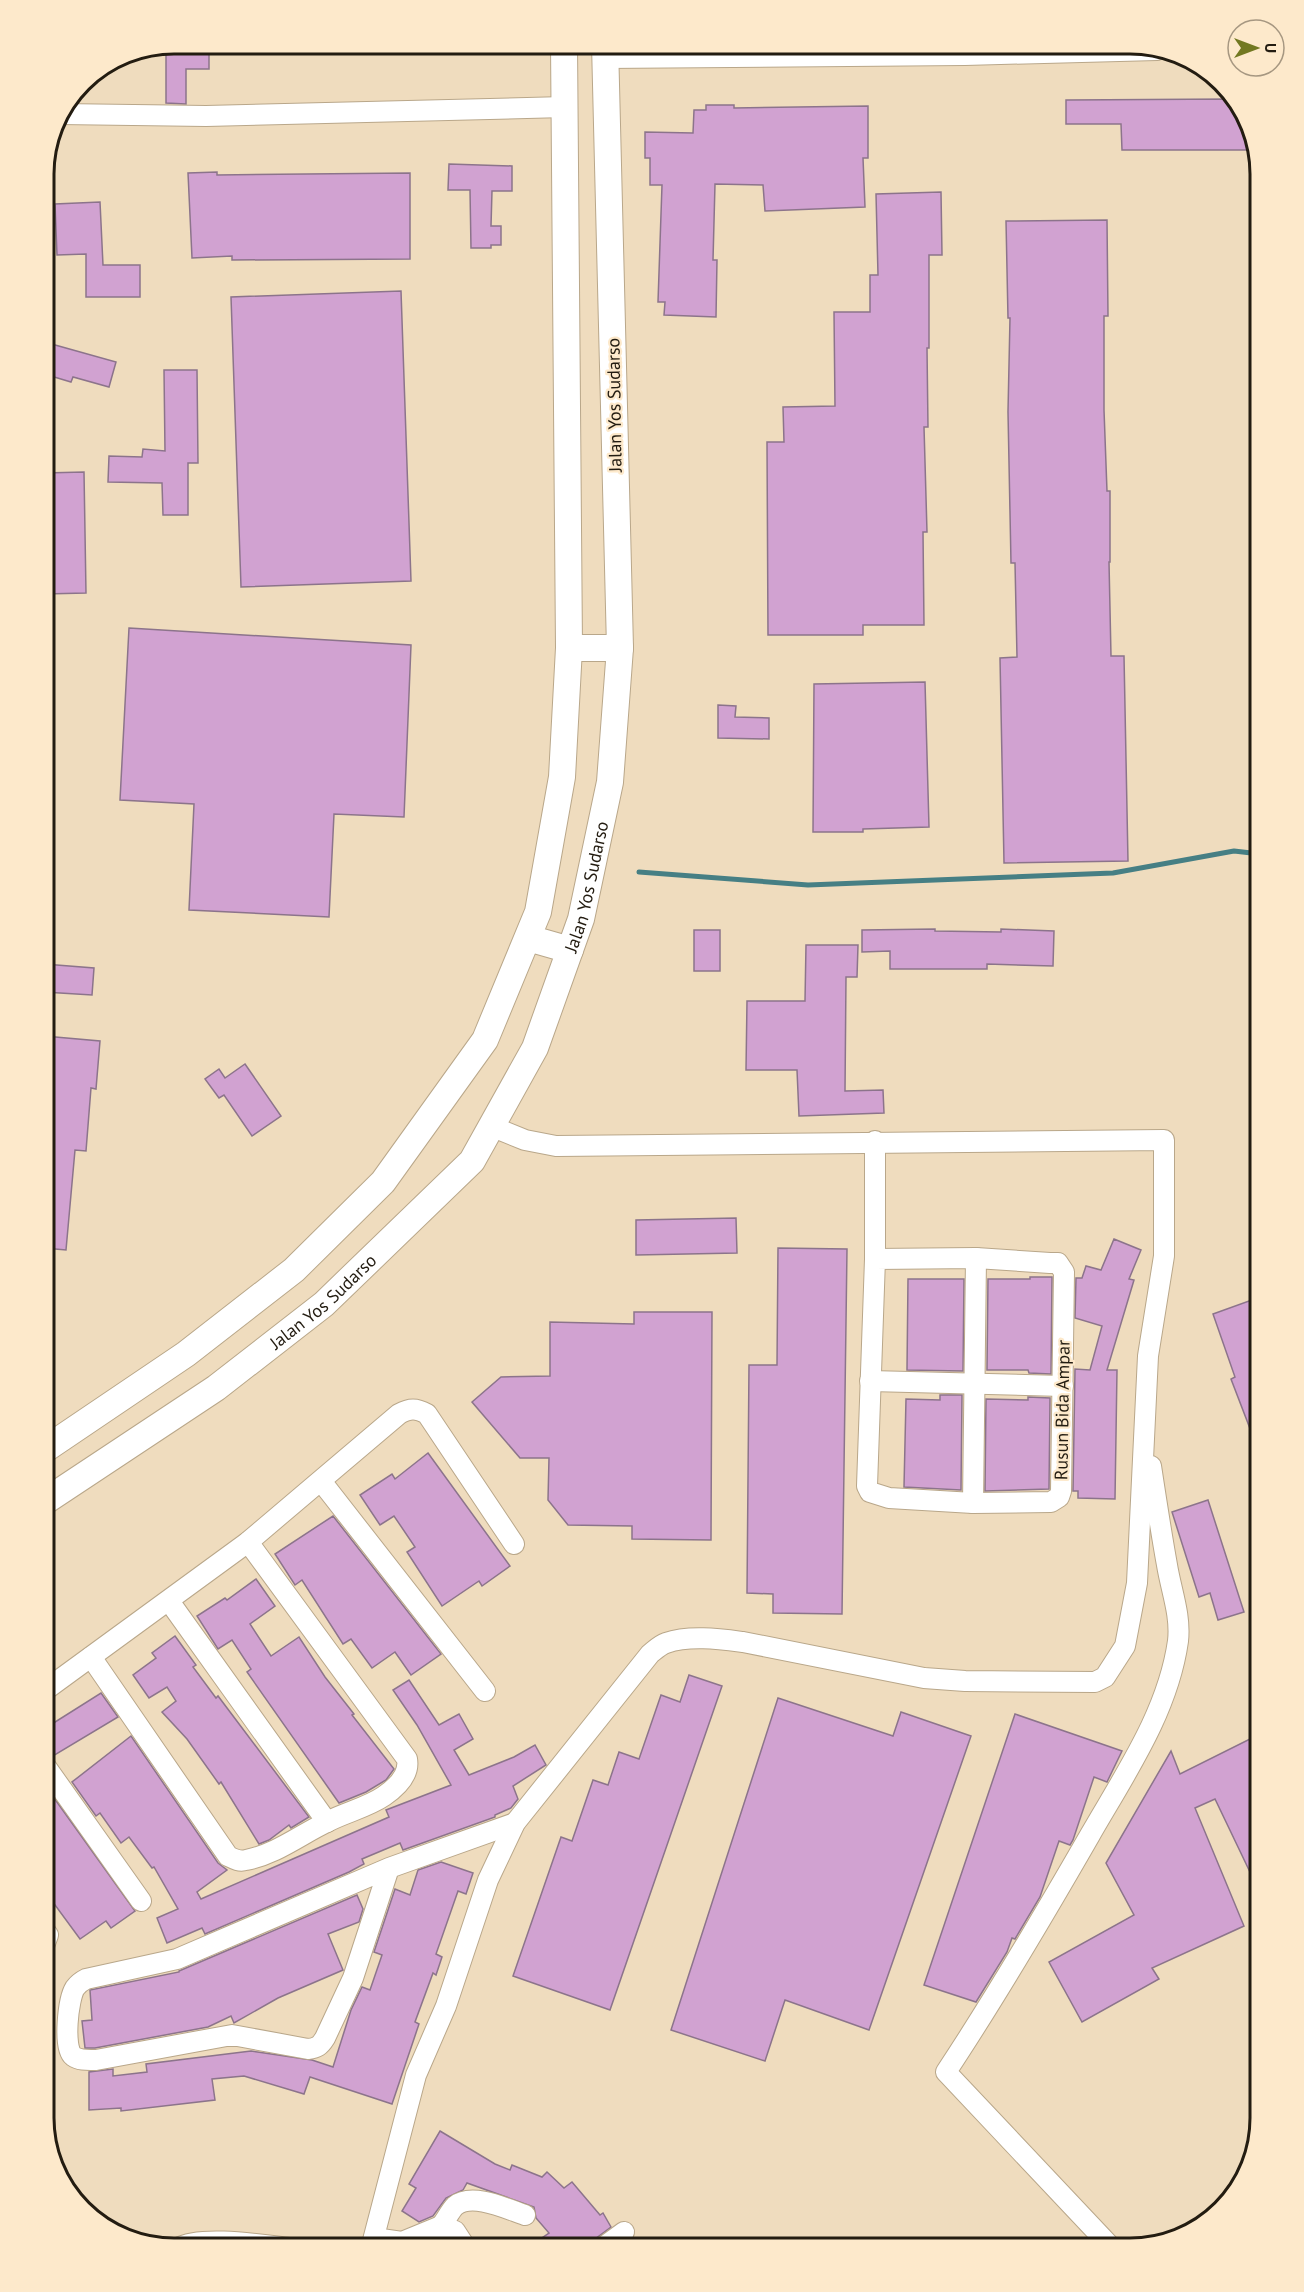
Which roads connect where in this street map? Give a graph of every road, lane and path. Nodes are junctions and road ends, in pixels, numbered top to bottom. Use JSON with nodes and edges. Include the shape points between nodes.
{"nodes":[{"id":1,"x":564,"y":54,"type":"edge"},
{"id":2,"x":605,"y":54,"type":"edge"},
{"id":3,"x":565,"y":107,"type":"junction"},
{"id":4,"x":70,"y":114,"type":"edge"},
{"id":5,"x":570,"y":648,"type":"junction"},
{"id":6,"x":620,"y":648,"type":"junction"},
{"id":7,"x":528,"y":938,"type":"junction"},
{"id":8,"x":570,"y":950,"type":"junction"},
{"id":9,"x":493,"y":1127,"type":"junction"},
{"id":10,"x":875,"y":1141,"type":"junction"},
{"id":11,"x":976,"y":1258,"type":"junction"},
{"id":12,"x":874,"y":1259,"type":"junction"},
{"id":13,"x":870,"y":1381,"type":"junction"},
{"id":14,"x":974,"y":1384,"type":"junction"},
{"id":15,"x":1063,"y":1386,"type":"junction"},
{"id":16,"x":1144,"y":1423,"type":"junction"},
{"id":17,"x":54,"y":1443,"type":"edge"},
{"id":18,"x":321,"y":1481,"type":"junction"},
{"id":19,"x":54,"y":1495,"type":"edge"},
{"id":20,"x":973,"y":1503,"type":"junction"},
{"id":21,"x":248,"y":1542,"type":"junction"},
{"id":22,"x":514,"y":1544,"type":"dead end"},
{"id":23,"x":169,"y":1601,"type":"junction"},
{"id":24,"x":91,"y":1657,"type":"junction"},
{"id":25,"x":54,"y":1684,"type":"edge"},
{"id":26,"x":484,"y":1691,"type":"dead end"},
{"id":27,"x":54,"y":1778,"type":"edge"},
{"id":28,"x":327,"y":1822,"type":"junction"},
{"id":29,"x":515,"y":1823,"type":"junction"},
{"id":30,"x":389,"y":1868,"type":"junction"},
{"id":31,"x":141,"y":1901,"type":"dead end"},
{"id":32,"x":525,"y":2215,"type":"dead end"},
{"id":33,"x":441,"y":2226,"type":"junction"},
{"id":34,"x":624,"y":2232,"type":"dead end"},
{"id":35,"x":373,"y":2238,"type":"edge"},
{"id":36,"x":412,"y":2238,"type":"edge"},
{"id":37,"x":460,"y":2238,"type":"edge"},
{"id":38,"x":616,"y":2238,"type":"edge"},
{"id":39,"x":1103,"y":2238,"type":"edge"}],
"edges":[{"from":1,"to":3,"type":"main road"},
{"from":2,"to":6,"type":"main road","name":"Jalan Yos Sudarso"},
{"from":3,"to":4,"type":"street","via":[[206,116]]},
{"from":3,"to":5,"type":"main road"},
{"from":5,"to":6,"type":"main road"},
{"from":5,"to":7,"type":"main road","via":[[562,777],[538,912]]},
{"from":6,"to":8,"type":"main road","name":"Jalan Yos Sudarso","via":[[610,782],[581,919]]},
{"from":7,"to":8,"type":"main road"},
{"from":7,"to":17,"type":"main road","via":[[485,1040],[383,1182],[294,1270],[186,1354]]},
{"from":8,"to":9,"type":"main road","name":"Jalan Yos Sudarso","via":[[535,1047]]},
{"from":9,"to":10,"type":"street","via":[[525,1140],[556,1146]]},
{"from":9,"to":19,"type":"main road","name":"Jalan Yos Sudarso","via":[[472,1161],[324,1304],[216,1388]]},
{"from":10,"to":12,"type":"street","name":"Rusun Bida Ampar"},
{"from":10,"to":16,"type":"street","via":[[1164,1140],[1164,1256],[1148,1356]]},
{"from":11,"to":12,"type":"street","name":"Rusun Bida Ampar"},
{"from":11,"to":14,"type":"street"},
{"from":11,"to":15,"type":"street","name":"Rusun Bida Ampar","via":[[1058,1263],[1061,1267]]},
{"from":12,"to":13,"type":"street","name":"Rusun Bida Ampar"},
{"from":13,"to":14,"type":"street"},
{"from":13,"to":20,"type":"street","name":"Rusun Bida Ampar","via":[[870,1492],[889,1498]]},
{"from":14,"to":15,"type":"street"},
{"from":14,"to":20,"type":"street"},
{"from":15,"to":20,"type":"street","name":"Rusun Bida Ampar","via":[[1059,1497],[1051,1502]]},
{"from":16,"to":29,"type":"street","via":[[1137,1583],[1131,1624],[1125,1646],[1105,1677],[1077,1683],[924,1678],[743,1642],[665,1643],[650,1654]]},
{"from":16,"to":39,"type":"street","via":[[1178,1614],[1178,1640],[1165,1694],[1145,1738],[1047,1910],[946,2072]]},
{"from":18,"to":21,"type":"street"},
{"from":18,"to":22,"type":"street","via":[[399,1414],[410,1408],[418,1410],[427,1414]]},
{"from":18,"to":26,"type":"street"},
{"from":21,"to":23,"type":"street"},
{"from":21,"to":28,"type":"street","via":[[407,1759],[406,1775],[382,1797]]},
{"from":23,"to":24,"type":"street"},
{"from":23,"to":28,"type":"street"},
{"from":24,"to":25,"type":"street"},
{"from":24,"to":28,"type":"street","via":[[228,1856],[240,1861],[270,1852]]},
{"from":27,"to":31,"type":"street"},
{"from":29,"to":30,"type":"street"},
{"from":29,"to":35,"type":"street","via":[[488,1880],[446,2006],[416,2075]]},
{"from":30,"to":30,"type":"street","via":[[353,1978],[325,2038],[316,2048],[232,2036],[96,2060],[70,2054],[72,1996],[86,1979],[177,1959]]},
{"from":32,"to":33,"type":"street","via":[[491,2203],[466,2201],[455,2206]]},
{"from":33,"to":36,"type":"street"},
{"from":33,"to":37,"type":"street","via":[[455,2231]]},
{"from":34,"to":38,"type":"street"}]}
